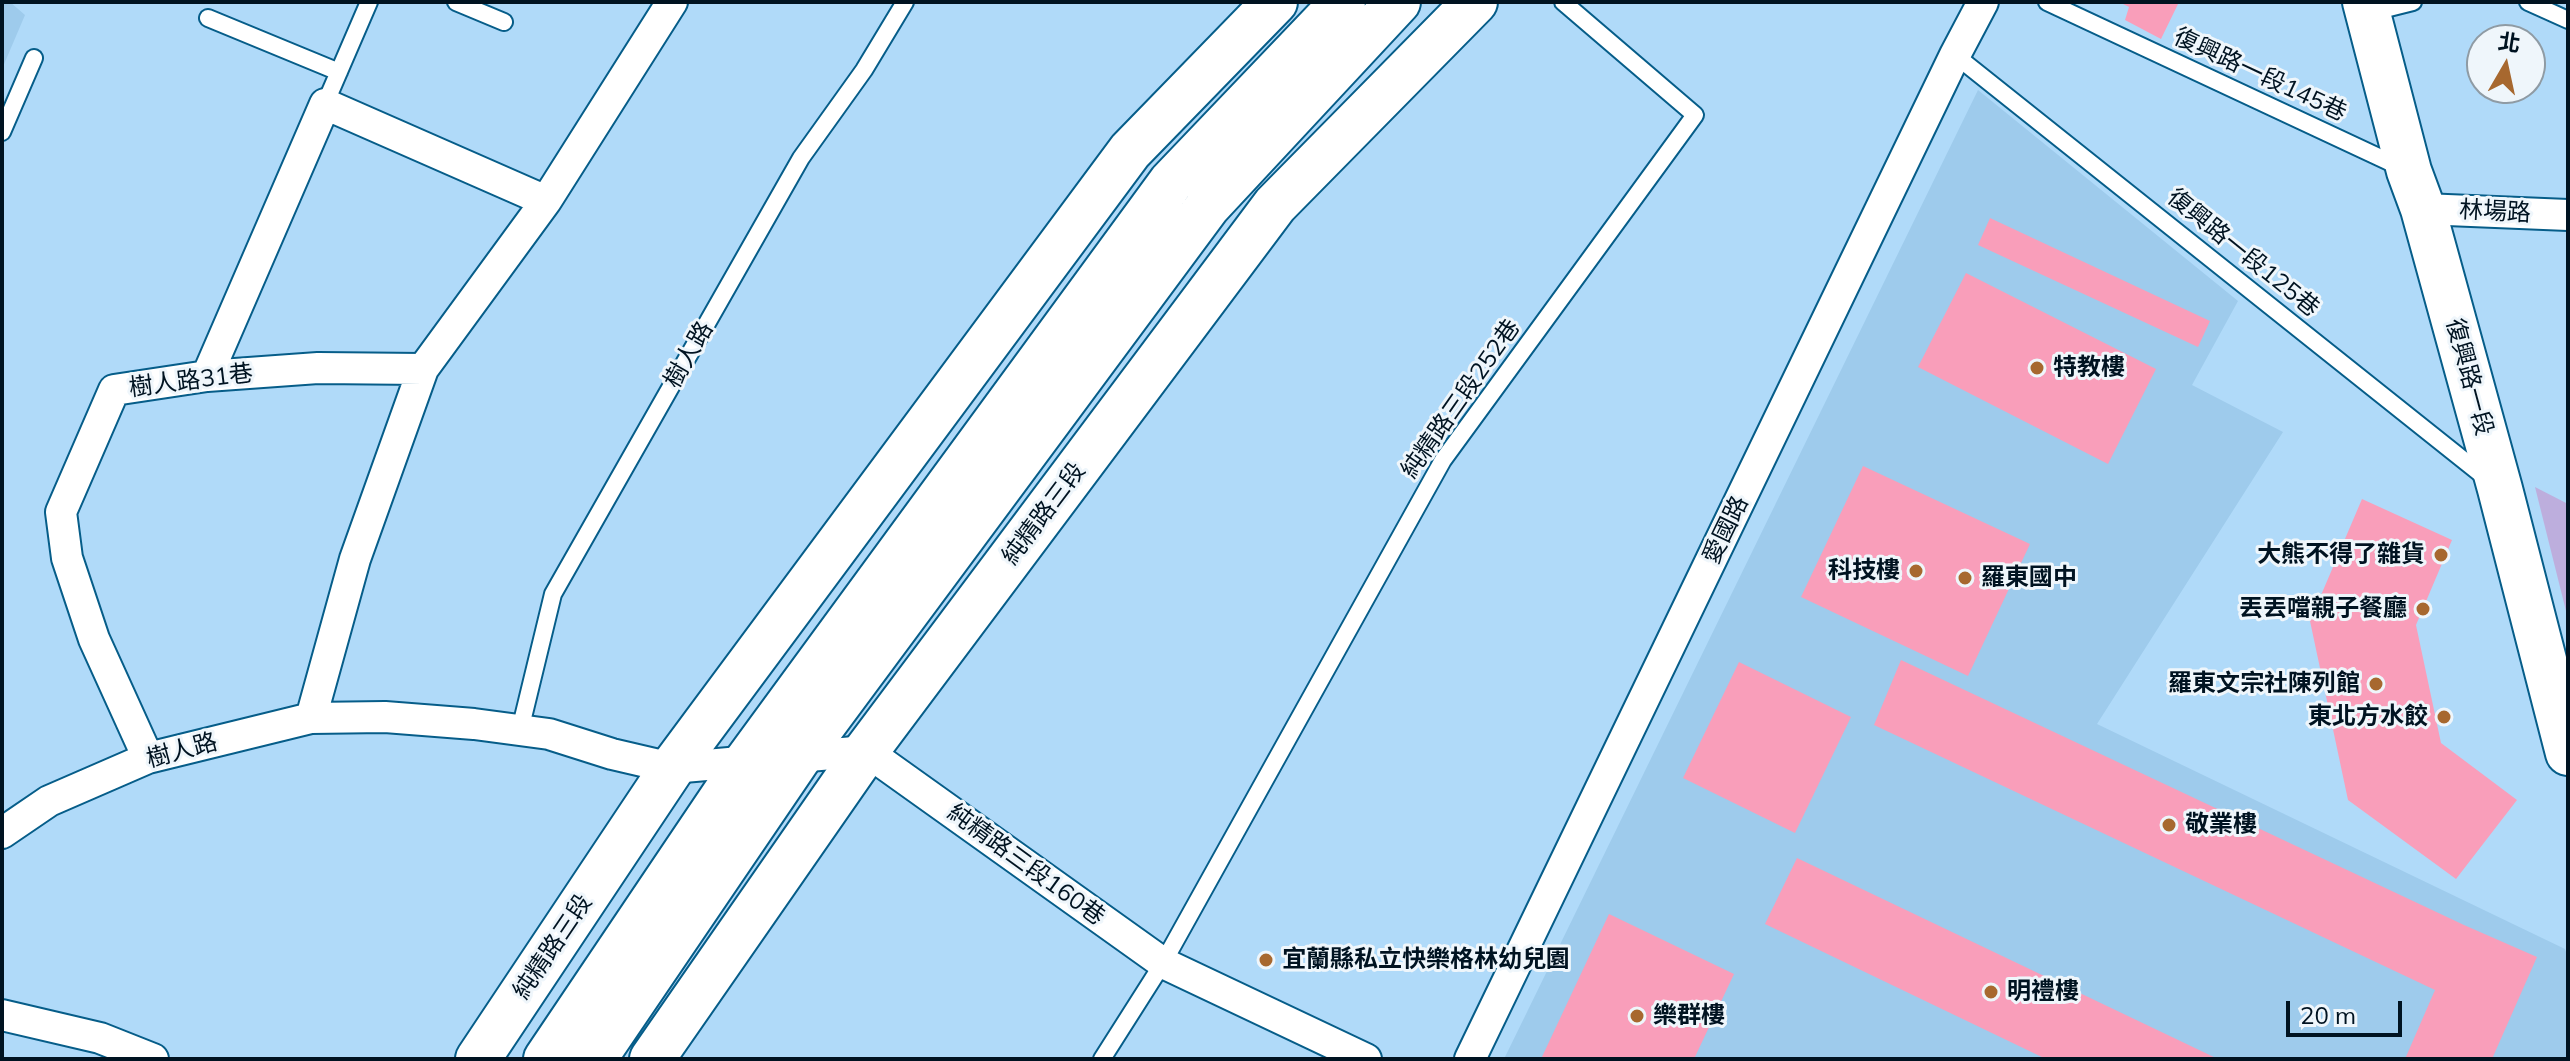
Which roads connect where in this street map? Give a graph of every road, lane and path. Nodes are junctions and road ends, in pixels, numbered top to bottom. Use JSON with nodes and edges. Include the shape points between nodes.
{"nodes":[{"id":1,"x":369,"y":2,"type":"edge"},
{"id":2,"x":456,"y":2,"type":"edge"},
{"id":3,"x":672,"y":2,"type":"edge"},
{"id":4,"x":905,"y":2,"type":"edge"},
{"id":5,"x":1275,"y":2,"type":"edge"},
{"id":6,"x":1343,"y":2,"type":"edge"},
{"id":7,"x":1398,"y":2,"type":"edge"},
{"id":8,"x":1475,"y":2,"type":"edge"},
{"id":9,"x":1563,"y":2,"type":"edge"},
{"id":10,"x":1983,"y":2,"type":"edge"},
{"id":11,"x":2047,"y":2,"type":"edge"},
{"id":12,"x":2413,"y":2,"type":"edge"},
{"id":13,"x":2528,"y":2,"type":"edge"},
{"id":14,"x":2366,"y":8,"type":"edge"},
{"id":15,"x":208,"y":18,"type":"dead end"},
{"id":16,"x":2568,"y":20,"type":"edge"},
{"id":17,"x":504,"y":22,"type":"dead end"},
{"id":18,"x":1955,"y":55,"type":"junction"},
{"id":19,"x":34,"y":58,"type":"dead end"},
{"id":20,"x":339,"y":72,"type":"junction"},
{"id":21,"x":325,"y":104,"type":"junction"},
{"id":22,"x":2,"y":132,"type":"edge"},
{"id":23,"x":2416,"y":190,"type":"junction"},
{"id":24,"x":546,"y":201,"type":"junction"},
{"id":25,"x":2568,"y":215,"type":"edge"},
{"id":26,"x":423,"y":369,"type":"junction"},
{"id":27,"x":207,"y":376,"type":"junction"},
{"id":28,"x":2500,"y":489,"type":"junction"},
{"id":29,"x":311,"y":718,"type":"junction"},
{"id":30,"x":520,"y":730,"type":"junction"},
{"id":31,"x":866,"y":751,"type":"junction"},
{"id":32,"x":2568,"y":753,"type":"edge"},
{"id":33,"x":148,"y":758,"type":"junction"},
{"id":34,"x":798,"y":759,"type":"junction"},
{"id":35,"x":746,"y":762,"type":"junction"},
{"id":36,"x":672,"y":768,"type":"junction"},
{"id":37,"x":2,"y":833,"type":"edge"},
{"id":38,"x":1163,"y":963,"type":"junction"},
{"id":39,"x":2,"y":1015,"type":"edge"},
{"id":40,"x":153,"y":1059,"type":"edge"},
{"id":41,"x":478,"y":1059,"type":"edge"},
{"id":42,"x":546,"y":1059,"type":"edge"},
{"id":43,"x":594,"y":1059,"type":"edge"},
{"id":44,"x":652,"y":1059,"type":"edge"},
{"id":45,"x":1102,"y":1059,"type":"edge"},
{"id":46,"x":1366,"y":1059,"type":"edge"},
{"id":47,"x":1470,"y":1059,"type":"edge"}],
"edges":[{"from":1,"to":20,"type":"lane"},
{"from":2,"to":17,"type":"lane"},
{"from":3,"to":24,"type":"street"},
{"from":4,"to":30,"type":"lane","name":"樹人路","via":[[801,158],[553,594]]},
{"from":5,"to":36,"type":"main road","name":"純精路三段","via":[[1130,151]]},
{"from":6,"to":35,"type":"main road","via":[[1171,182]]},
{"from":7,"to":34,"type":"main road","via":[[1208,206]]},
{"from":8,"to":31,"type":"main road","name":"純精路三段","via":[[1275,205]]},
{"from":9,"to":38,"type":"lane","name":"純精路三段252巷","via":[[1695,115],[1443,460]]},
{"from":10,"to":18,"type":"street","name":"愛國路"},
{"from":11,"to":23,"type":"lane","name":"復興路一段145巷"},
{"from":12,"to":14,"type":"lane"},
{"from":13,"to":16,"type":"lane"},
{"from":14,"to":23,"type":"main road","name":"復興路一段"},
{"from":15,"to":20,"type":"lane"},
{"from":18,"to":28,"type":"lane","name":"復興路一段125巷"},
{"from":18,"to":47,"type":"street","name":"愛國路"},
{"from":19,"to":22,"type":"lane"},
{"from":20,"to":21,"type":"lane"},
{"from":21,"to":24,"type":"street"},
{"from":21,"to":27,"type":"street"},
{"from":23,"to":25,"type":"street","name":"林場路"},
{"from":23,"to":28,"type":"main road","name":"復興路一段"},
{"from":24,"to":26,"type":"street"},
{"from":26,"to":27,"type":"street","name":"樹人路31巷","via":[[318,368]]},
{"from":26,"to":29,"type":"street","via":[[355,559]]},
{"from":27,"to":33,"type":"street","name":"樹人路31巷","via":[[114,390],[61,512],[67,558],[94,639]]},
{"from":28,"to":32,"type":"main road","name":"復興路一段"},
{"from":29,"to":30,"type":"street","name":"樹人路","via":[[385,717]]},
{"from":29,"to":33,"type":"street","name":"樹人路"},
{"from":30,"to":36,"type":"street","name":"樹人路"},
{"from":31,"to":34,"type":"street"},
{"from":31,"to":38,"type":"street","name":"純精路三段160巷"},
{"from":31,"to":44,"type":"main road","name":"純精路三段"},
{"from":33,"to":37,"type":"street","name":"樹人路","via":[[49,801]]},
{"from":34,"to":35,"type":"street"},
{"from":34,"to":43,"type":"main road"},
{"from":35,"to":36,"type":"street"},
{"from":35,"to":42,"type":"main road"},
{"from":36,"to":41,"type":"main road","name":"純精路三段"},
{"from":38,"to":45,"type":"lane"},
{"from":38,"to":46,"type":"street","name":"純精路三段160巷"},
{"from":39,"to":40,"type":"street","via":[[100,1038]]}]}
